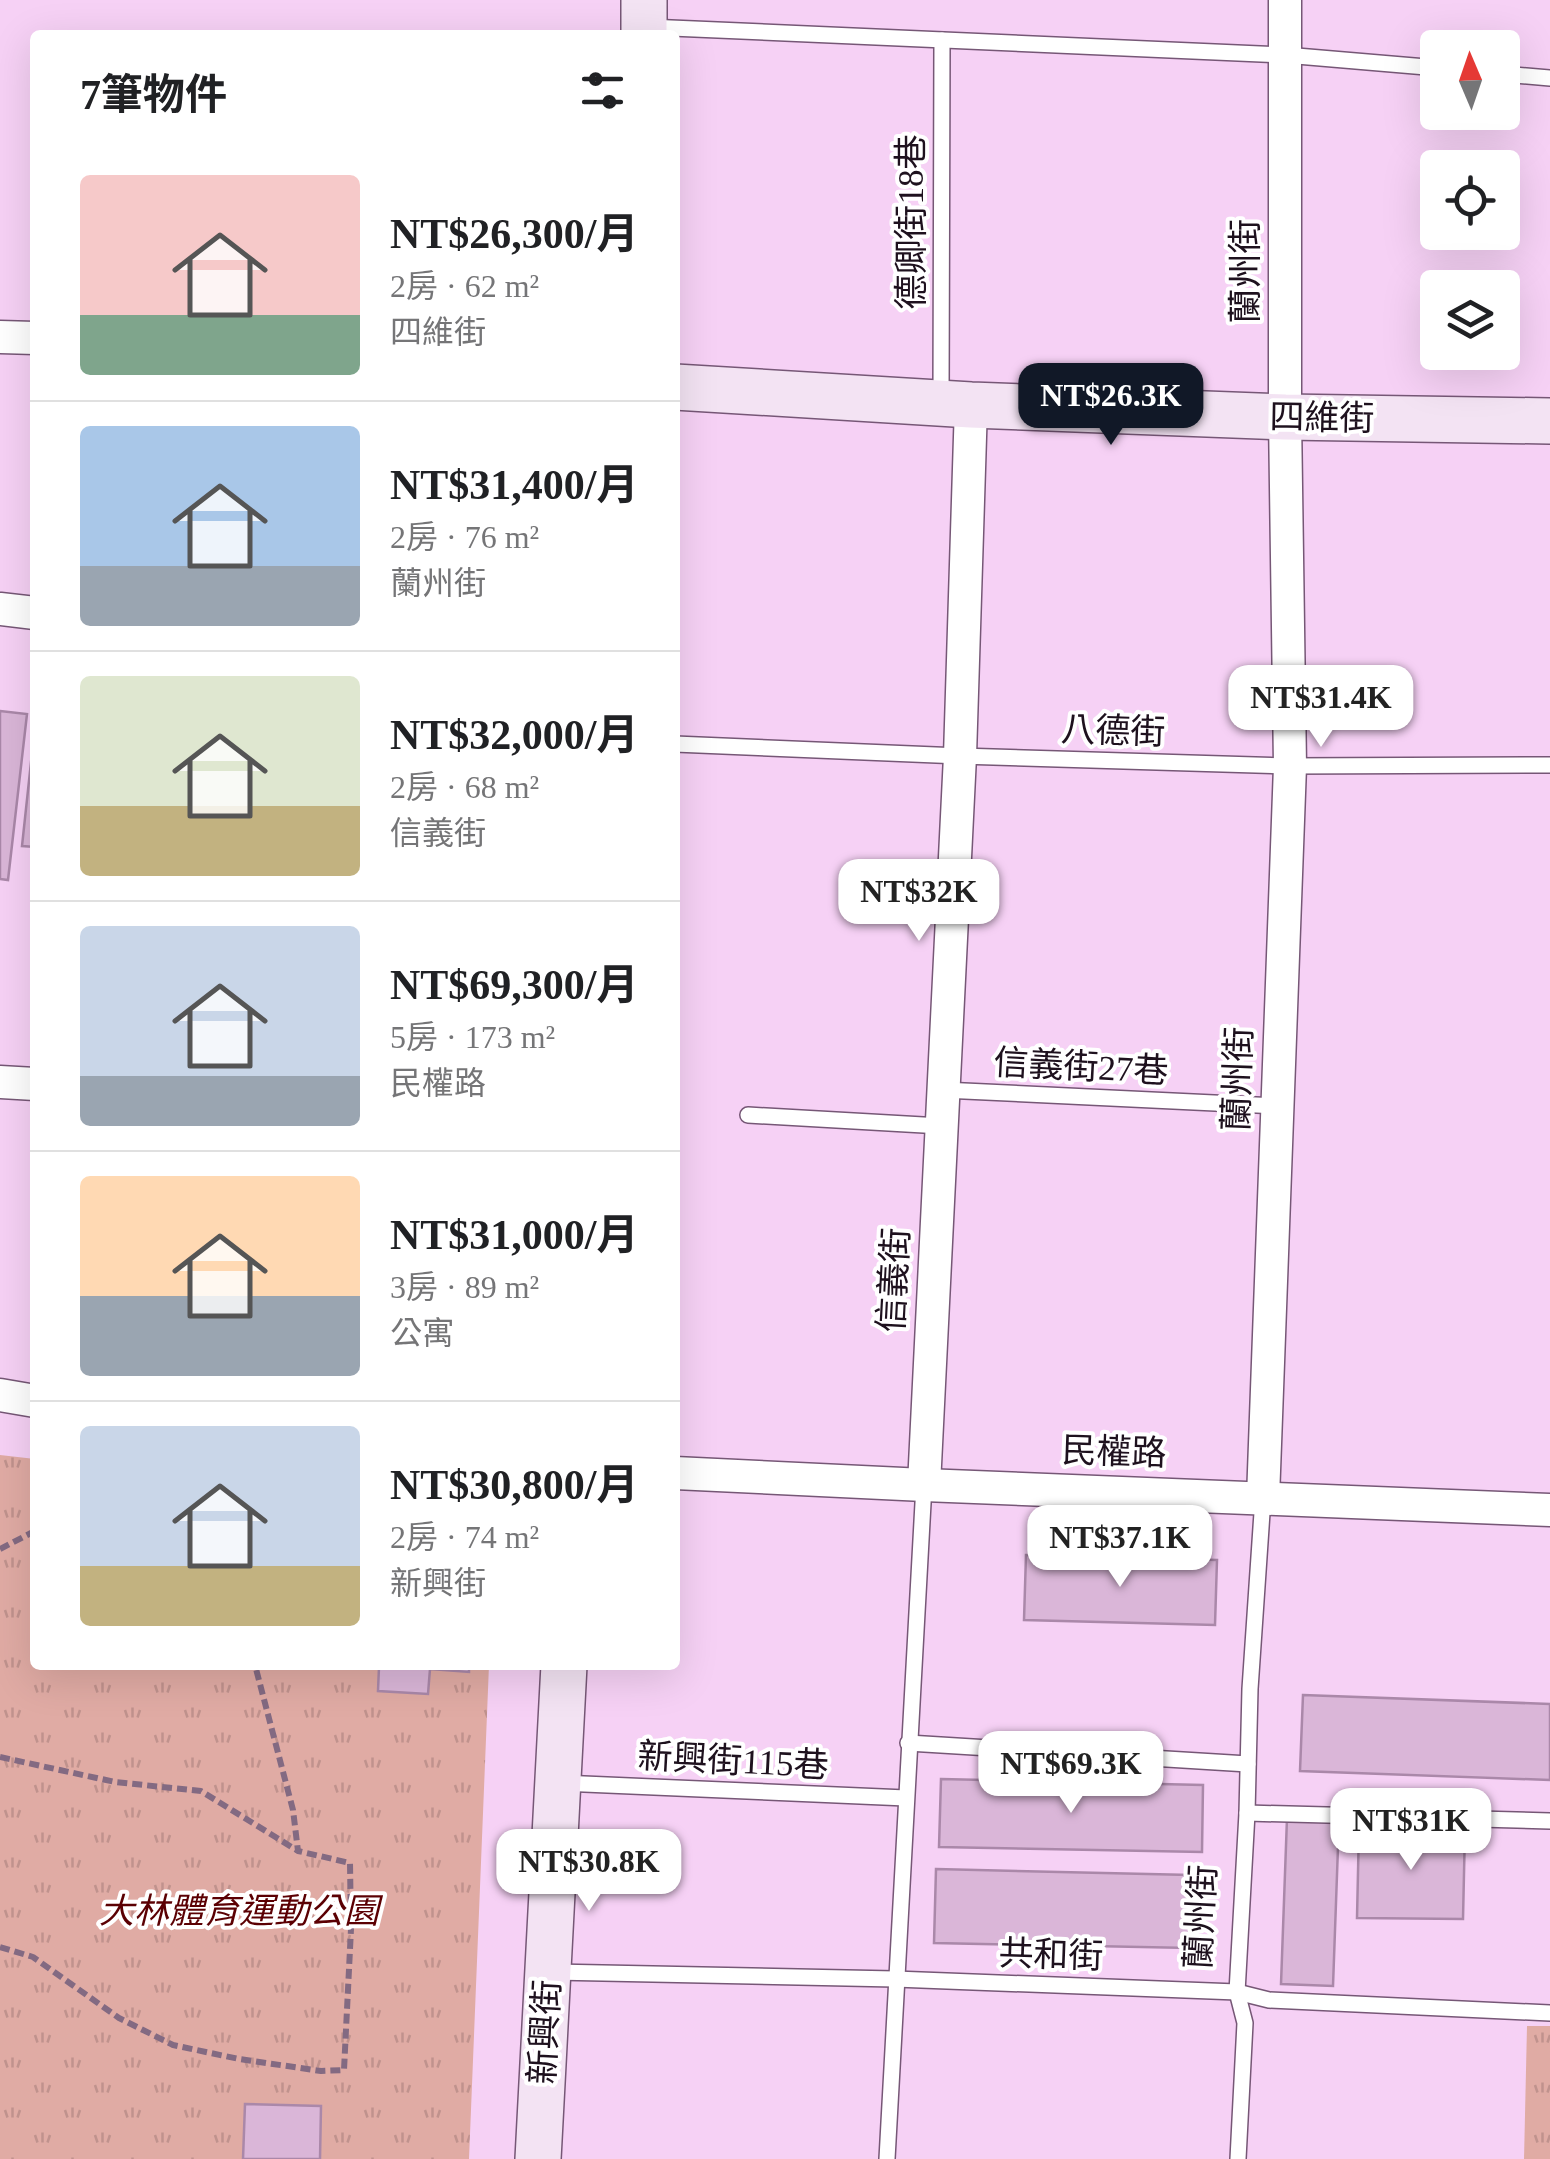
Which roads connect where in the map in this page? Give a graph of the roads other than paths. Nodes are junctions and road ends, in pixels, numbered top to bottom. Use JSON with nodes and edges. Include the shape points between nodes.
{"nodes":[{"id":1,"x":1285,"y":0,"type":"edge"},
{"id":2,"x":644,"y":21,"type":"edge"},
{"id":3,"x":942,"y":40,"type":"junction"},
{"id":4,"x":1285,"y":56,"type":"junction"},
{"id":5,"x":1420,"y":67,"type":"edge"},
{"id":6,"x":1520,"y":76,"type":"edge"},
{"id":7,"x":1550,"y":78,"type":"edge"},
{"id":8,"x":0,"y":336,"type":"edge"},
{"id":9,"x":30,"y":338,"type":"edge"},
{"id":10,"x":680,"y":387,"type":"edge"},
{"id":11,"x":956,"y":404,"type":"junction"},
{"id":12,"x":1284,"y":418,"type":"junction"},
{"id":13,"x":1550,"y":421,"type":"edge"},
{"id":14,"x":0,"y":608,"type":"edge"},
{"id":15,"x":30,"y":612,"type":"edge"},
{"id":16,"x":680,"y":744,"type":"edge"},
{"id":17,"x":960,"y":756,"type":"junction"},
{"id":18,"x":1550,"y":765,"type":"edge"},
{"id":19,"x":1290,"y":766,"type":"junction"},
{"id":20,"x":0,"y":1082,"type":"edge"},
{"id":21,"x":30,"y":1084,"type":"edge"},
{"id":22,"x":943,"y":1090,"type":"junction"},
{"id":23,"x":1277,"y":1106,"type":"junction"},
{"id":24,"x":748,"y":1115,"type":"dead end"},
{"id":25,"x":941,"y":1126,"type":"junction"},
{"id":26,"x":0,"y":1396,"type":"edge"},
{"id":27,"x":30,"y":1400,"type":"edge"},
{"id":28,"x":680,"y":1473,"type":"edge"},
{"id":29,"x":924,"y":1485,"type":"junction"},
{"id":30,"x":1263,"y":1498,"type":"junction"},
{"id":31,"x":1550,"y":1510,"type":"edge"},
{"id":32,"x":564,"y":1670,"type":"edge"},
{"id":33,"x":908,"y":1742,"type":"junction"},
{"id":34,"x":1248,"y":1764,"type":"junction"},
{"id":35,"x":558,"y":1783,"type":"junction"},
{"id":36,"x":906,"y":1798,"type":"junction"},
{"id":37,"x":1247,"y":1813,"type":"junction"},
{"id":38,"x":1550,"y":1821,"type":"edge"},
{"id":39,"x":549,"y":1972,"type":"junction"},
{"id":40,"x":896,"y":1979,"type":"junction"},
{"id":41,"x":1237,"y":1992,"type":"junction"},
{"id":42,"x":1550,"y":2013,"type":"edge"},
{"id":43,"x":538,"y":2159,"type":"edge"},
{"id":44,"x":887,"y":2159,"type":"edge"},
{"id":45,"x":1238,"y":2159,"type":"edge"}],
"edges":[{"from":1,"to":4,"type":"street","name":"蘭州街"},
{"from":2,"to":3,"type":"lane"},
{"from":3,"to":4,"type":"lane"},
{"from":3,"to":11,"type":"lane","name":"德卿街18巷"},
{"from":4,"to":5,"type":"lane"},
{"from":4,"to":12,"type":"street","name":"蘭州街"},
{"from":6,"to":7,"type":"lane"},
{"from":8,"to":9,"type":"street"},
{"from":10,"to":11,"type":"main road","name":"四維街"},
{"from":11,"to":12,"type":"main road","name":"四維街"},
{"from":11,"to":17,"type":"street","name":"信義街"},
{"from":12,"to":13,"type":"main road","name":"四維街"},
{"from":12,"to":19,"type":"street","name":"蘭州街"},
{"from":14,"to":15,"type":"street"},
{"from":16,"to":17,"type":"lane","name":"八德街"},
{"from":17,"to":19,"type":"lane","name":"八德街"},
{"from":17,"to":22,"type":"street","name":"信義街"},
{"from":18,"to":19,"type":"lane","name":"八德街"},
{"from":19,"to":23,"type":"street","name":"蘭州街"},
{"from":20,"to":21,"type":"street"},
{"from":22,"to":23,"type":"lane","name":"信義街27巷"},
{"from":22,"to":25,"type":"street","name":"信義街"},
{"from":23,"to":30,"type":"street","name":"蘭州街"},
{"from":24,"to":25,"type":"lane"},
{"from":25,"to":29,"type":"street","name":"信義街"},
{"from":26,"to":27,"type":"street"},
{"from":28,"to":29,"type":"street","name":"民權路"},
{"from":29,"to":30,"type":"street","name":"民權路"},
{"from":29,"to":33,"type":"lane","name":"信義街"},
{"from":30,"to":31,"type":"street","name":"民權路"},
{"from":30,"to":34,"type":"lane","name":"蘭州街"},
{"from":32,"to":35,"type":"main road","name":"新興街"},
{"from":33,"to":34,"type":"lane"},
{"from":33,"to":36,"type":"lane","name":"信義街"},
{"from":34,"to":37,"type":"lane","name":"蘭州街"},
{"from":35,"to":36,"type":"lane","name":"新興街115巷"},
{"from":35,"to":39,"type":"main road","name":"新興街"},
{"from":36,"to":40,"type":"lane","name":"信義街"},
{"from":37,"to":38,"type":"lane"},
{"from":37,"to":41,"type":"lane","name":"蘭州街"},
{"from":39,"to":40,"type":"lane","name":"共和街"},
{"from":39,"to":43,"type":"main road","name":"新興街"},
{"from":40,"to":41,"type":"lane","name":"共和街"},
{"from":40,"to":44,"type":"lane","name":"信義街"},
{"from":41,"to":42,"type":"lane","name":"共和街","via":[[1270,2000]]},
{"from":41,"to":45,"type":"lane","name":"蘭州街","via":[[1245,2023]]}]}
